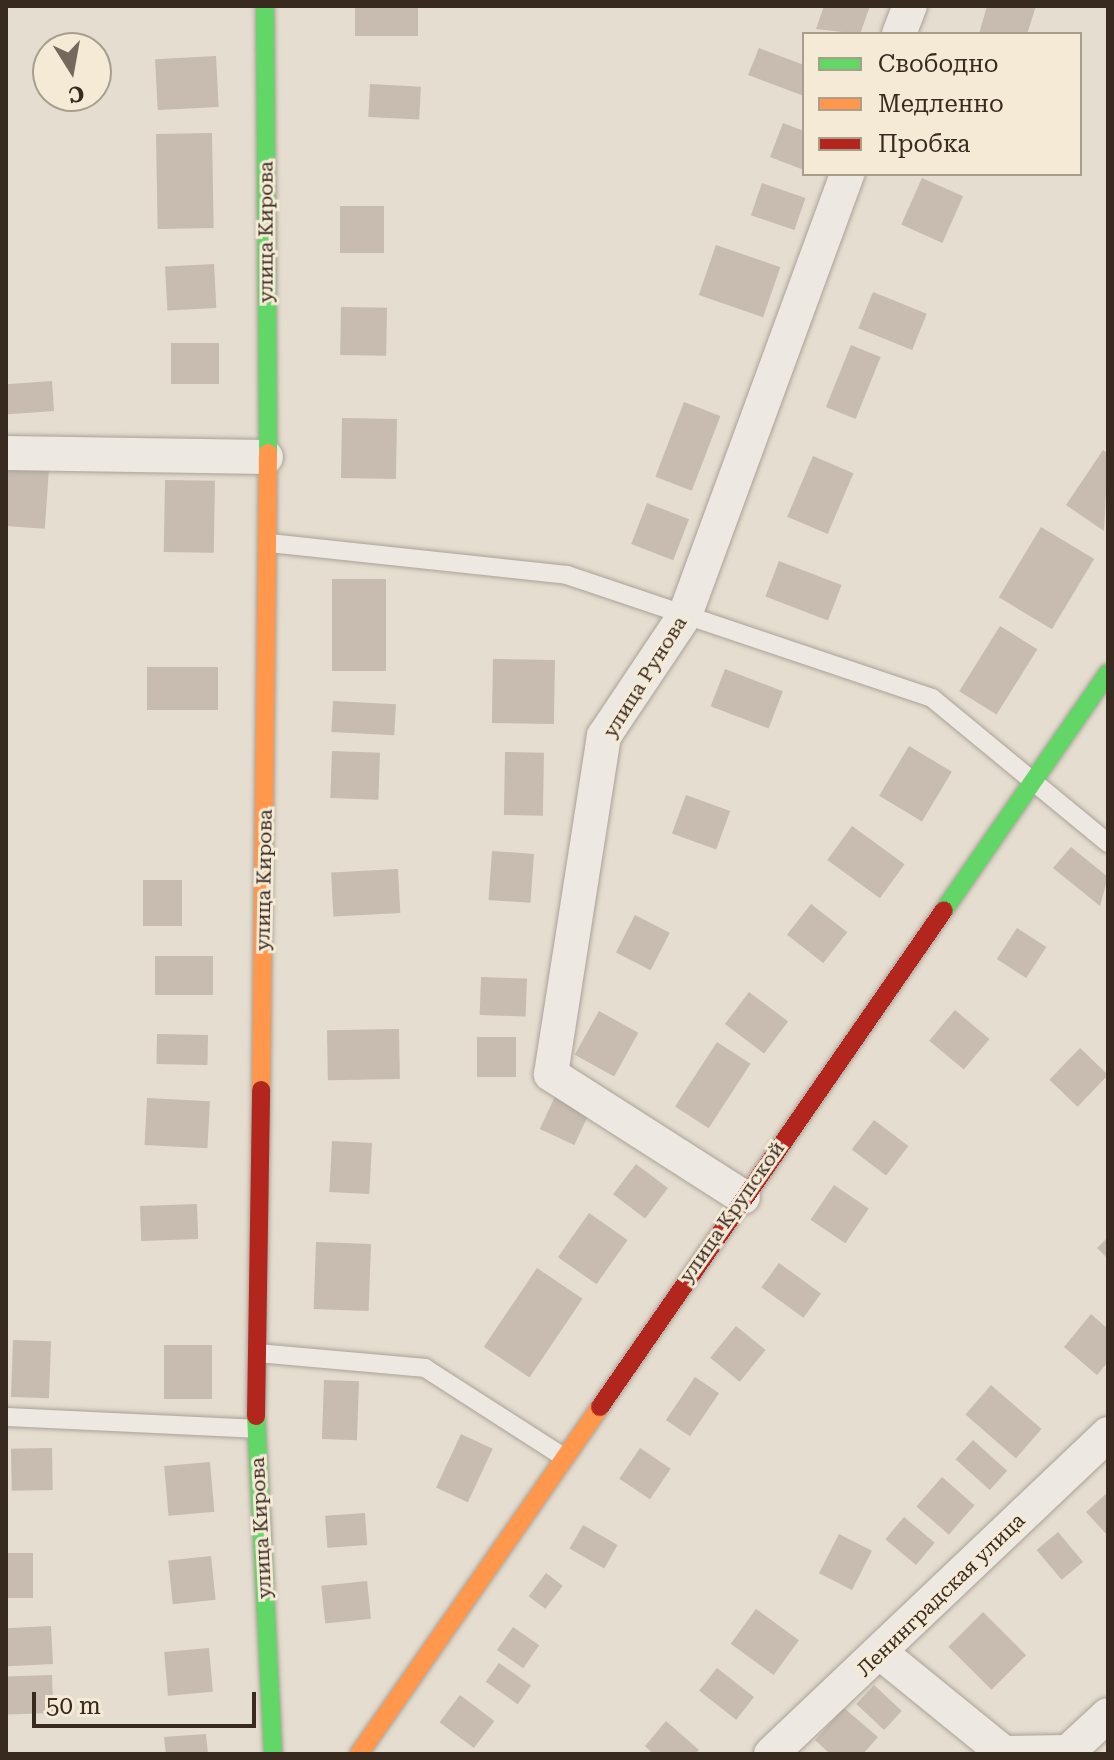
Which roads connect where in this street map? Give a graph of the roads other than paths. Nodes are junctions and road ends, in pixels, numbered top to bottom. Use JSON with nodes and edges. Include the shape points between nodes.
{"nodes":[{"id":1,"x":265,"y":6,"type":"edge"},
{"id":2,"x":910,"y":6,"type":"edge"},
{"id":3,"x":900,"y":32,"type":"edge"},
{"id":4,"x":846,"y":176,"type":"edge"},
{"id":5,"x":6,"y":453,"type":"edge"},
{"id":6,"x":266,"y":457,"type":"junction"},
{"id":7,"x":269,"y":543,"type":"junction"},
{"id":8,"x":685,"y":615,"type":"junction"},
{"id":9,"x":1108,"y":673,"type":"edge"},
{"id":10,"x":1036,"y":777,"type":"junction"},
{"id":11,"x":1108,"y":843,"type":"edge"},
{"id":12,"x":743,"y":1197,"type":"junction"},
{"id":13,"x":258,"y":1353,"type":"junction"},
{"id":14,"x":6,"y":1417,"type":"edge"},
{"id":15,"x":256,"y":1429,"type":"junction"},
{"id":16,"x":1108,"y":1434,"type":"edge"},
{"id":17,"x":562,"y":1456,"type":"junction"},
{"id":18,"x":882,"y":1654,"type":"junction"},
{"id":19,"x":1108,"y":1715,"type":"edge"},
{"id":20,"x":273,"y":1754,"type":"edge"},
{"id":21,"x":359,"y":1754,"type":"edge"},
{"id":22,"x":771,"y":1754,"type":"edge"}],
"edges":[{"from":1,"to":6,"type":"main road","name":"улица Кирова"},
{"from":2,"to":3,"type":"street"},
{"from":4,"to":8,"type":"street","name":"улица Рунова"},
{"from":5,"to":6,"type":"street"},
{"from":6,"to":7,"type":"main road","name":"улица Кирова"},
{"from":7,"to":8,"type":"lane","via":[[567,575]]},
{"from":7,"to":13,"type":"main road","name":"улица Кирова"},
{"from":8,"to":10,"type":"lane","via":[[932,698]]},
{"from":8,"to":12,"type":"street","name":"улица Рунова","via":[[604,736],[551,1074]]},
{"from":9,"to":10,"type":"main road","name":"улица Крупской"},
{"from":10,"to":11,"type":"lane"},
{"from":10,"to":12,"type":"main road","name":"улица Крупской"},
{"from":12,"to":17,"type":"main road","name":"улица Крупской"},
{"from":13,"to":15,"type":"main road","name":"улица Кирова"},
{"from":13,"to":17,"type":"lane","via":[[425,1368]]},
{"from":14,"to":15,"type":"lane"},
{"from":15,"to":20,"type":"main road","name":"улица Кирова"},
{"from":16,"to":18,"type":"street","name":"Ленинградская улица"},
{"from":17,"to":21,"type":"main road","name":"улица Крупской"},
{"from":18,"to":19,"type":"street","via":[[1004,1753],[1068,1752]]},
{"from":18,"to":22,"type":"street","name":"Ленинградская улица"}]}
